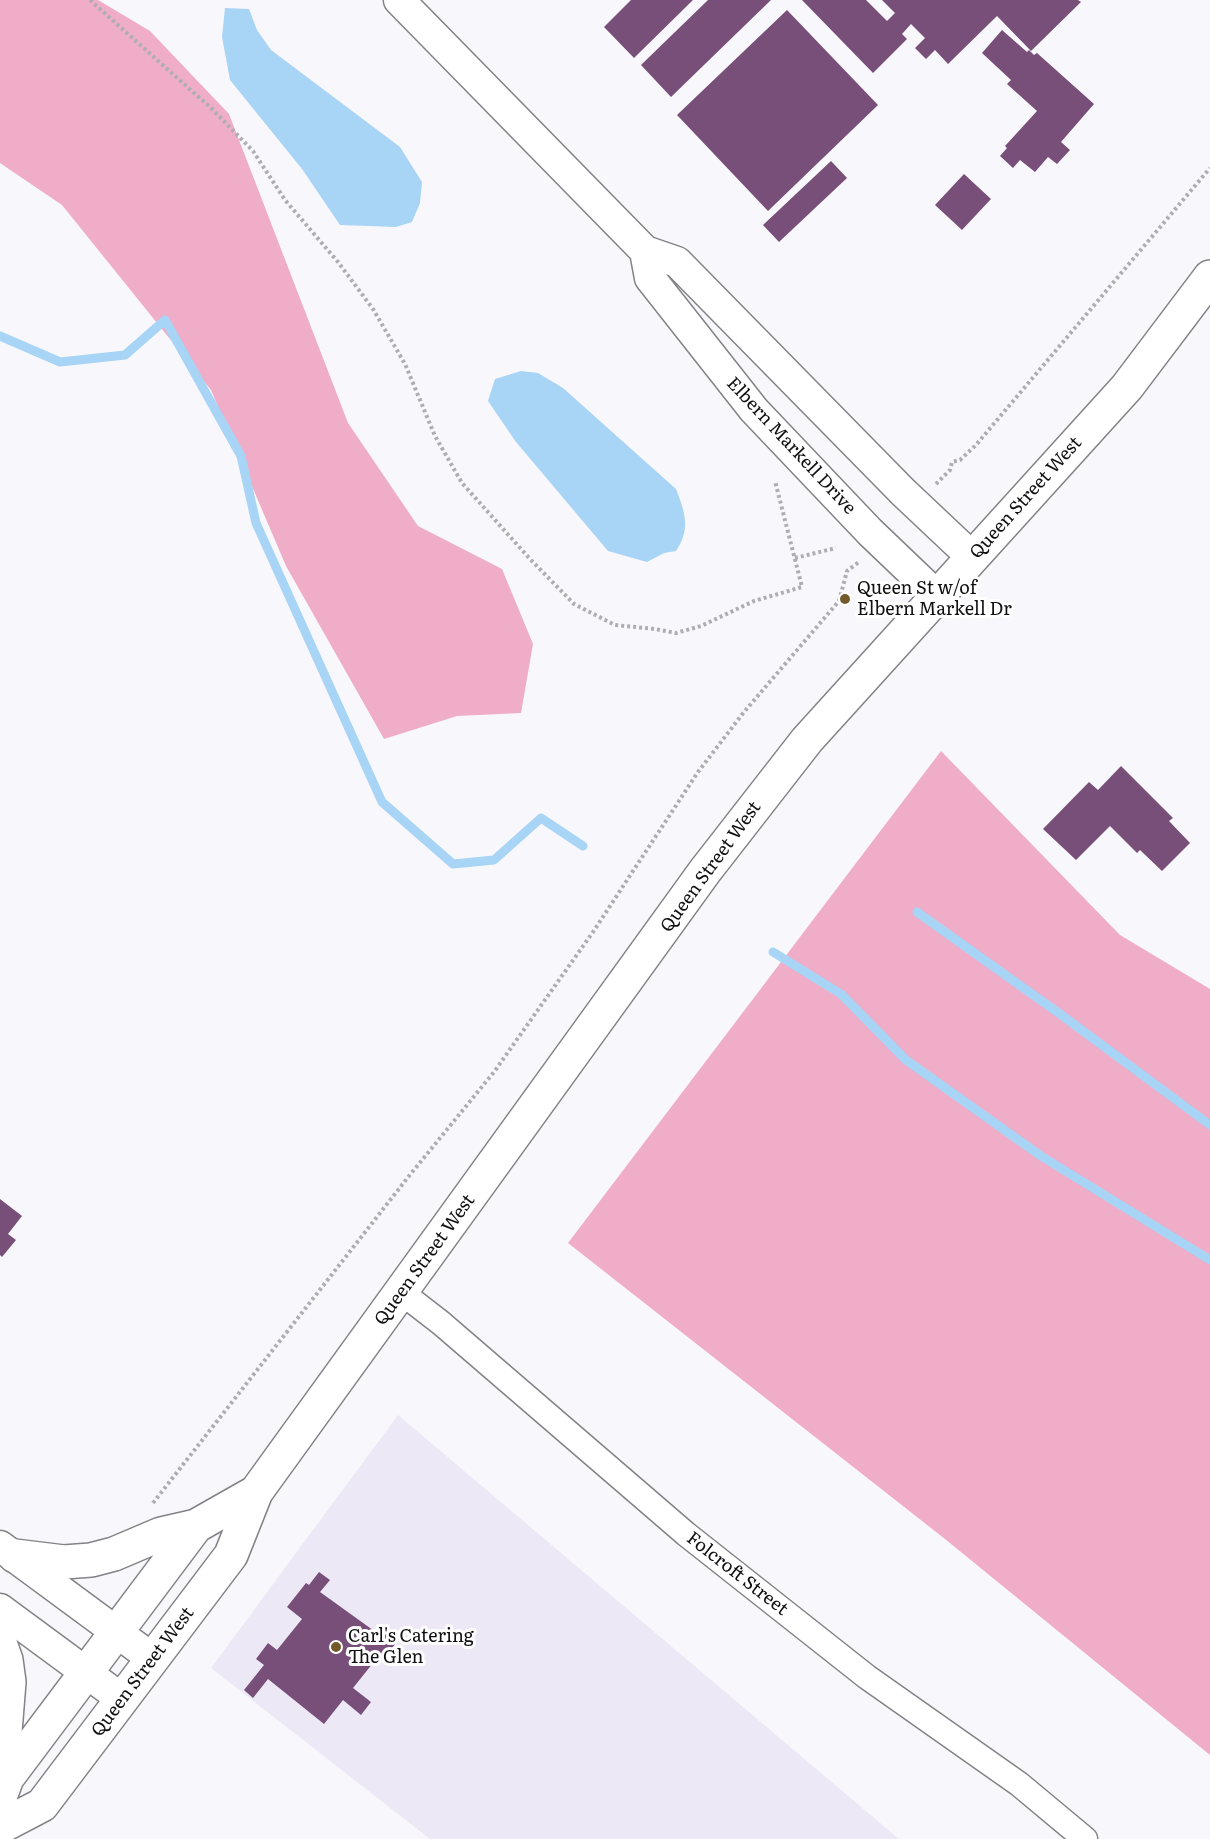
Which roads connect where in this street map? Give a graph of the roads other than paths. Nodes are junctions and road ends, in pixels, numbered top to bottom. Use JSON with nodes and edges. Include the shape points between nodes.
{"nodes":[{"id":1,"x":399,"y":0,"type":"edge"},
{"id":2,"x":645,"y":250,"type":"junction"},
{"id":3,"x":1210,"y":277,"type":"edge"},
{"id":4,"x":973,"y":558,"type":"junction"},
{"id":5,"x":938,"y":597,"type":"junction"},
{"id":6,"x":401,"y":1292,"type":"junction"},
{"id":7,"x":256,"y":1492,"type":"junction"},
{"id":8,"x":196,"y":1526,"type":"junction"},
{"id":9,"x":7,"y":1551,"type":"edge"},
{"id":10,"x":0,"y":1609,"type":"edge"},
{"id":11,"x":117,"y":1632,"type":"junction"},
{"id":12,"x":0,"y":1643,"type":"edge"},
{"id":13,"x":153,"y":1659,"type":"junction"},
{"id":14,"x":86,"y":1672,"type":"junction"},
{"id":15,"x":122,"y":1699,"type":"junction"},
{"id":16,"x":3,"y":1788,"type":"edge"},
{"id":17,"x":0,"y":1827,"type":"edge"},
{"id":18,"x":1085,"y":1839,"type":"edge"}],
"edges":[{"from":1,"to":2,"type":"street"},
{"from":2,"to":4,"type":"street","via":[[677,261]]},
{"from":2,"to":5,"type":"street","name":"Elbern Markell Drive","via":[[650,278],[754,410]]},
{"from":3,"to":4,"type":"main road","name":"Queen Street West","via":[[1127,387]]},
{"from":4,"to":5,"type":"main road","name":"Queen Street West"},
{"from":5,"to":6,"type":"main road","name":"Queen Street West","via":[[807,740],[766,792]]},
{"from":6,"to":7,"type":"main road","name":"Queen Street West"},
{"from":6,"to":18,"type":"street","name":"Folcroft Street","via":[[686,1534],[867,1677],[1018,1784]]},
{"from":7,"to":8,"type":"main road","name":"Queen Street West"},
{"from":7,"to":13,"type":"main road","name":"Queen Street West","via":[[231,1555]]},
{"from":8,"to":9,"type":"main road","via":[[161,1534],[91,1560],[64,1562]]},
{"from":8,"to":11,"type":"main road","name":"Queen Street West"},
{"from":9,"to":11,"type":"street"},
{"from":10,"to":14,"type":"street"},
{"from":11,"to":13,"type":"street"},
{"from":11,"to":14,"type":"main road","name":"Queen Street West"},
{"from":12,"to":16,"type":"main road","via":[[9,1682]]},
{"from":13,"to":15,"type":"main road","name":"Queen Street West"},
{"from":14,"to":15,"type":"street"},
{"from":14,"to":16,"type":"main road","name":"Queen Street West"},
{"from":15,"to":17,"type":"main road","name":"Queen Street West","via":[[42,1805]]}]}
